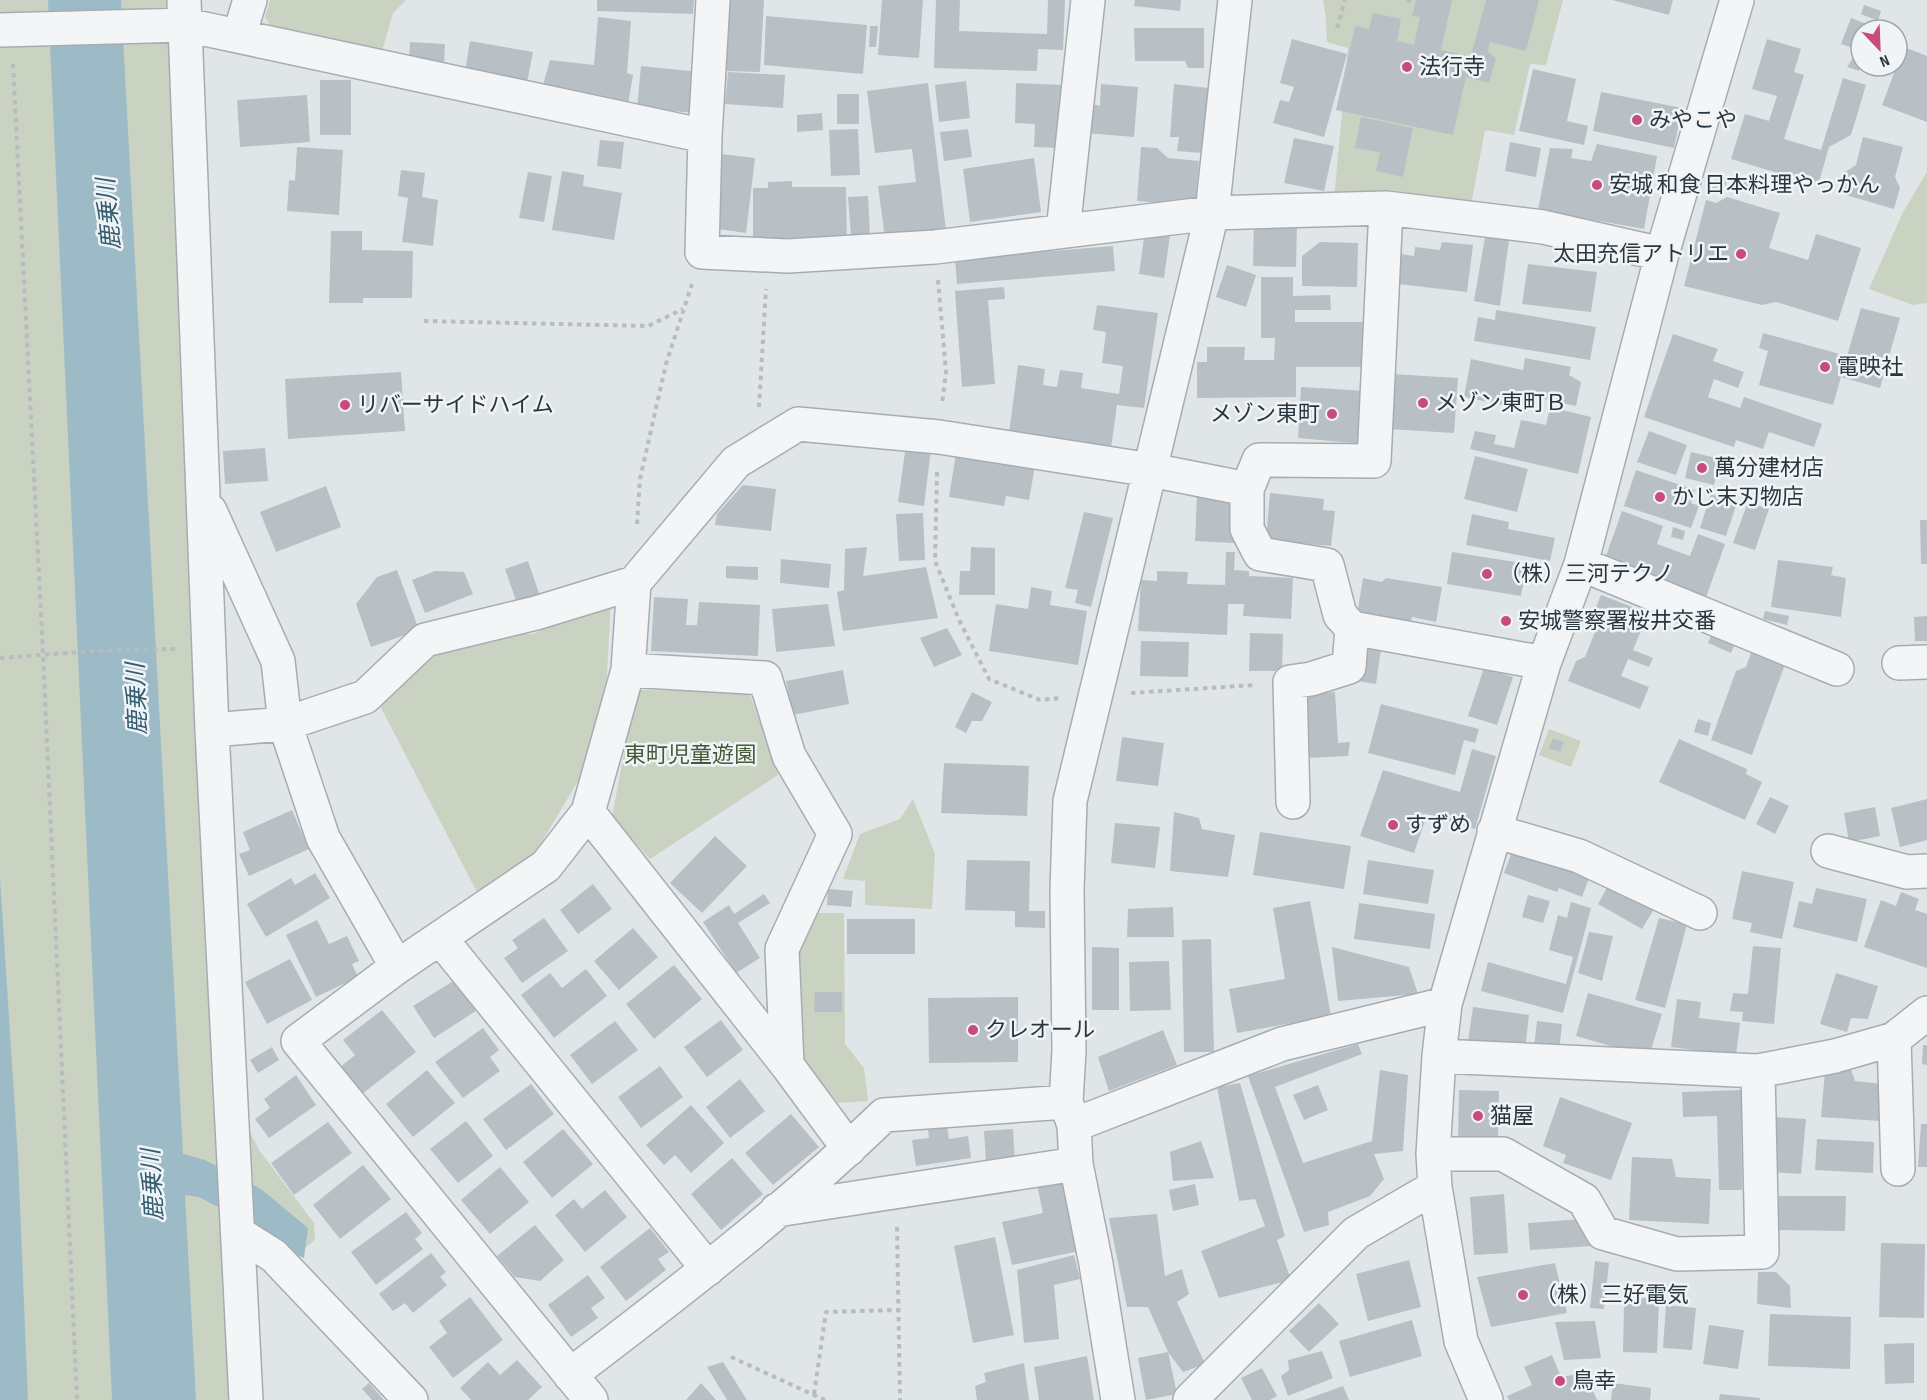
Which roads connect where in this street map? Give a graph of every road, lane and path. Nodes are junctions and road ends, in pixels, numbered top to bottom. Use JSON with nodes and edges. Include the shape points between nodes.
{"nodes":[{"id":1,"x":250,"y":0,"type":"edge"},
{"id":2,"x":713,"y":0,"type":"edge"},
{"id":3,"x":1088,"y":0,"type":"edge"},
{"id":4,"x":1235,"y":0,"type":"edge"},
{"id":5,"x":1345,"y":0,"type":"edge"},
{"id":6,"x":1407,"y":0,"type":"edge"},
{"id":7,"x":1737,"y":0,"type":"edge"},
{"id":8,"x":1415,"y":2,"type":"dead end"},
{"id":9,"x":185,"y":13,"type":"edge"},
{"id":10,"x":1337,"y":28,"type":"dead end"},
{"id":11,"x":14,"y":30,"type":"edge"},
{"id":12,"x":239,"y":36,"type":"junction"},
{"id":13,"x":705,"y":136,"type":"junction"},
{"id":14,"x":1386,"y":208,"type":"junction"},
{"id":15,"x":1212,"y":213,"type":"junction"},
{"id":16,"x":1063,"y":231,"type":"junction"},
{"id":17,"x":935,"y":247,"type":"junction"},
{"id":18,"x":702,"y":252,"type":"junction"},
{"id":19,"x":1662,"y":254,"type":"junction"},
{"id":20,"x":768,"y":255,"type":"junction"},
{"id":21,"x":684,"y":308,"type":"junction"},
{"id":22,"x":424,"y":321,"type":"dead end"},
{"id":23,"x":939,"y":437,"type":"junction"},
{"id":24,"x":756,"y":450,"type":"junction"},
{"id":25,"x":1150,"y":470,"type":"junction"},
{"id":26,"x":1247,"y":489,"type":"junction"},
{"id":27,"x":203,"y":496,"type":"junction"},
{"id":28,"x":637,"y":525,"type":"dead end"},
{"id":29,"x":1581,"y":564,"type":"junction"},
{"id":30,"x":634,"y":583,"type":"junction"},
{"id":31,"x":1352,"y":628,"type":"junction"},
{"id":32,"x":209,"y":648,"type":"junction"},
{"id":33,"x":43,"y":654,"type":"junction"},
{"id":34,"x":0,"y":658,"type":"edge"},
{"id":35,"x":1544,"y":663,"type":"junction"},
{"id":36,"x":1837,"y":669,"type":"dead end"},
{"id":37,"x":628,"y":670,"type":"junction"},
{"id":38,"x":1290,"y":682,"type":"junction"},
{"id":39,"x":1095,"y":695,"type":"junction"},
{"id":40,"x":285,"y":724,"type":"junction"},
{"id":41,"x":212,"y":730,"type":"junction"},
{"id":42,"x":1293,"y":802,"type":"dead end"},
{"id":43,"x":588,"y":812,"type":"junction"},
{"id":44,"x":1494,"y":831,"type":"junction"},
{"id":45,"x":1828,"y":851,"type":"dead end"},
{"id":46,"x":1927,"y":871,"type":"edge"},
{"id":47,"x":1700,"y":913,"type":"dead end"},
{"id":48,"x":440,"y":938,"type":"junction"},
{"id":49,"x":397,"y":967,"type":"junction"},
{"id":50,"x":1445,"y":1004,"type":"junction"},
{"id":51,"x":1927,"y":1013,"type":"edge"},
{"id":52,"x":1894,"y":1040,"type":"junction"},
{"id":53,"x":1439,"y":1056,"type":"junction"},
{"id":54,"x":787,"y":1065,"type":"junction"},
{"id":55,"x":1758,"y":1071,"type":"junction"},
{"id":56,"x":1070,"y":1114,"type":"junction"},
{"id":57,"x":849,"y":1149,"type":"junction"},
{"id":58,"x":1433,"y":1154,"type":"junction"},
{"id":59,"x":1076,"y":1164,"type":"junction"},
{"id":60,"x":1898,"y":1169,"type":"dead end"},
{"id":61,"x":1434,"y":1187,"type":"junction"},
{"id":62,"x":897,"y":1192,"type":"junction"},
{"id":63,"x":236,"y":1208,"type":"junction"},
{"id":64,"x":777,"y":1210,"type":"junction"},
{"id":65,"x":708,"y":1269,"type":"junction"},
{"id":66,"x":899,"y":1310,"type":"junction"},
{"id":67,"x":731,"y":1357,"type":"dead end"},
{"id":68,"x":570,"y":1375,"type":"junction"},
{"id":69,"x":814,"y":1394,"type":"junction"},
{"id":70,"x":77,"y":1400,"type":"edge"},
{"id":71,"x":246,"y":1400,"type":"edge"},
{"id":72,"x":411,"y":1400,"type":"edge"},
{"id":73,"x":591,"y":1400,"type":"edge"},
{"id":74,"x":825,"y":1400,"type":"edge"},
{"id":75,"x":900,"y":1400,"type":"edge"},
{"id":76,"x":1118,"y":1400,"type":"edge"},
{"id":77,"x":1190,"y":1400,"type":"edge"},
{"id":78,"x":1486,"y":1400,"type":"edge"}],
"edges":[{"from":1,"to":12,"type":"street"},
{"from":2,"to":13,"type":"street"},
{"from":3,"to":16,"type":"street"},
{"from":4,"to":15,"type":"street"},
{"from":5,"to":10,"type":"path"},
{"from":6,"to":8,"type":"path"},
{"from":7,"to":19,"type":"street"},
{"from":9,"to":11,"type":"street"},
{"from":9,"to":12,"type":"street"},
{"from":9,"to":27,"type":"street"},
{"from":11,"to":33,"type":"path"},
{"from":12,"to":13,"type":"street"},
{"from":13,"to":18,"type":"street"},
{"from":14,"to":15,"type":"street"},
{"from":14,"to":19,"type":"street","via":[[1543,227]]},
{"from":14,"to":26,"type":"street","via":[[1374,460],[1259,460]]},
{"from":15,"to":16,"type":"street"},
{"from":15,"to":25,"type":"street"},
{"from":16,"to":17,"type":"street"},
{"from":17,"to":20,"type":"street"},
{"from":17,"to":23,"type":"path","via":[[946,372]]},
{"from":18,"to":20,"type":"street"},
{"from":18,"to":21,"type":"path"},
{"from":19,"to":29,"type":"street"},
{"from":20,"to":24,"type":"path"},
{"from":21,"to":22,"type":"path","via":[[648,326]]},
{"from":21,"to":28,"type":"path","via":[[666,364],[640,479]]},
{"from":23,"to":24,"type":"street","via":[[798,424]]},
{"from":23,"to":25,"type":"street"},
{"from":23,"to":39,"type":"path","via":[[935,561],[989,679],[1040,700]]},
{"from":24,"to":30,"type":"street","via":[[736,462]]},
{"from":25,"to":26,"type":"street"},
{"from":25,"to":39,"type":"street"},
{"from":26,"to":31,"type":"street","via":[[1247,529],[1260,554],[1327,565],[1340,615]]},
{"from":27,"to":32,"type":"street"},
{"from":27,"to":40,"type":"street","via":[[278,661]]},
{"from":29,"to":35,"type":"street"},
{"from":29,"to":36,"type":"street"},
{"from":30,"to":37,"type":"street"},
{"from":30,"to":40,"type":"street","via":[[537,613],[425,640],[365,698]]},
{"from":31,"to":35,"type":"street"},
{"from":31,"to":38,"type":"street","via":[[1349,667]]},
{"from":32,"to":33,"type":"path"},
{"from":32,"to":41,"type":"street"},
{"from":33,"to":34,"type":"path"},
{"from":33,"to":70,"type":"path"},
{"from":35,"to":44,"type":"street"},
{"from":37,"to":43,"type":"street"},
{"from":37,"to":54,"type":"street","via":[[765,678],[789,756],[835,834],[782,949]]},
{"from":38,"to":39,"type":"path"},
{"from":38,"to":42,"type":"street"},
{"from":39,"to":56,"type":"street","via":[[1070,801]]},
{"from":40,"to":41,"type":"street"},
{"from":40,"to":49,"type":"street","via":[[323,838]]},
{"from":41,"to":63,"type":"street"},
{"from":43,"to":48,"type":"street","via":[[546,866]]},
{"from":43,"to":54,"type":"street"},
{"from":44,"to":47,"type":"street","via":[[1579,856]]},
{"from":44,"to":50,"type":"street"},
{"from":45,"to":46,"type":"street","via":[[1907,872]]},
{"from":48,"to":49,"type":"street"},
{"from":48,"to":65,"type":"street"},
{"from":49,"to":68,"type":"street","via":[[298,1041]]},
{"from":50,"to":53,"type":"street"},
{"from":50,"to":56,"type":"street","via":[[1281,1044]]},
{"from":51,"to":52,"type":"street"},
{"from":52,"to":55,"type":"street"},
{"from":52,"to":60,"type":"street"},
{"from":53,"to":55,"type":"street"},
{"from":53,"to":58,"type":"street"},
{"from":54,"to":57,"type":"street"},
{"from":55,"to":58,"type":"street","via":[[1762,1252],[1677,1254],[1613,1236],[1603,1233],[1584,1200],[1503,1154]]},
{"from":56,"to":57,"type":"street","via":[[884,1115]]},
{"from":56,"to":59,"type":"street"},
{"from":57,"to":64,"type":"street"},
{"from":58,"to":61,"type":"street"},
{"from":59,"to":62,"type":"street"},
{"from":59,"to":76,"type":"street"},
{"from":61,"to":77,"type":"street","via":[[1356,1233]]},
{"from":61,"to":78,"type":"street","via":[[1461,1341]]},
{"from":62,"to":64,"type":"street"},
{"from":62,"to":66,"type":"path"},
{"from":63,"to":71,"type":"street"},
{"from":63,"to":72,"type":"street","via":[[274,1256]]},
{"from":64,"to":65,"type":"street"},
{"from":65,"to":68,"type":"street"},
{"from":66,"to":69,"type":"path","via":[[826,1312]]},
{"from":66,"to":75,"type":"path"},
{"from":67,"to":69,"type":"path"},
{"from":68,"to":73,"type":"street"},
{"from":69,"to":74,"type":"path"}]}
